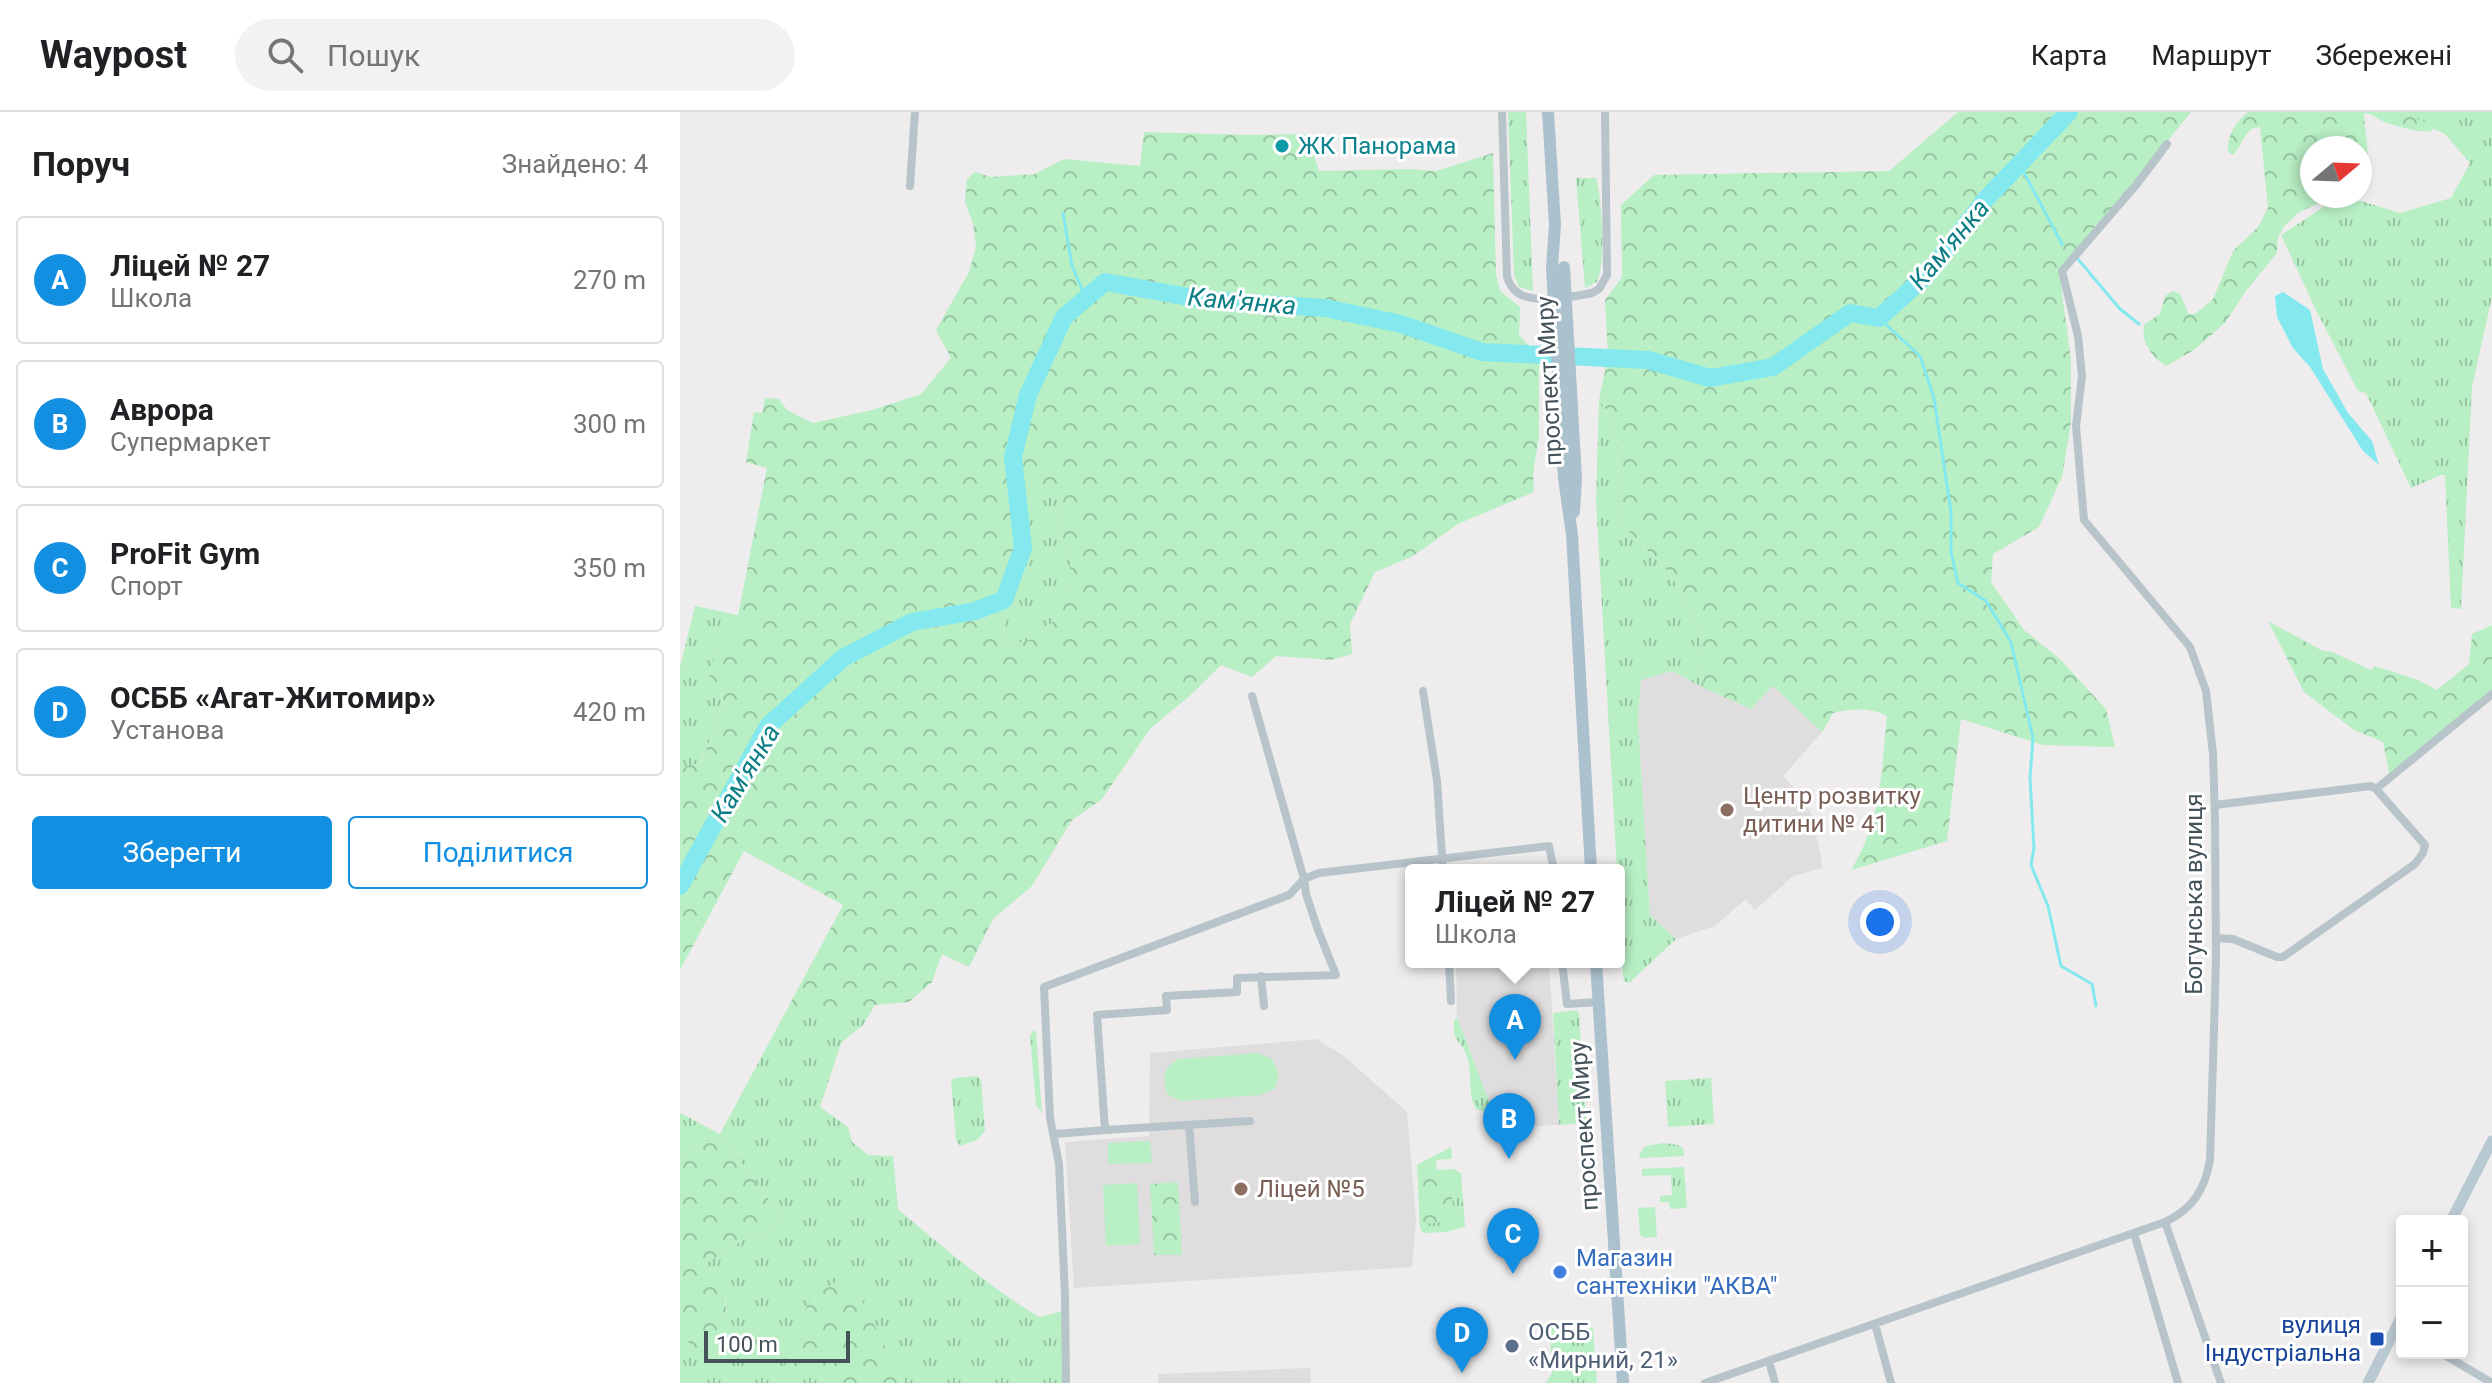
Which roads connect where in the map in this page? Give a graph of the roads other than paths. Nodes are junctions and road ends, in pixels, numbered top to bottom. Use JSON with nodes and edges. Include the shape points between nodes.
{"nodes":[{"id":1,"x":915,"y":112,"type":"edge"},
{"id":2,"x":1502,"y":112,"type":"edge"},
{"id":3,"x":1548,"y":112,"type":"edge"},
{"id":4,"x":1605,"y":112,"type":"edge"},
{"id":5,"x":2167,"y":144,"type":"dead end"},
{"id":6,"x":910,"y":186,"type":"dead end"},
{"id":7,"x":1423,"y":691,"type":"dead end"},
{"id":8,"x":2492,"y":694,"type":"edge"},
{"id":9,"x":1252,"y":696,"type":"dead end"},
{"id":10,"x":2376,"y":789,"type":"junction"},
{"id":11,"x":2215,"y":805,"type":"junction"},
{"id":12,"x":1442,"y":859,"type":"junction"},
{"id":13,"x":1442,"y":864,"type":"edge"},
{"id":14,"x":1553,"y":864,"type":"edge"},
{"id":15,"x":1591,"y":864,"type":"edge"},
{"id":16,"x":1304,"y":879,"type":"junction"},
{"id":17,"x":2216,"y":938,"type":"junction"},
{"id":18,"x":1449,"y":968,"type":"edge"},
{"id":19,"x":1563,"y":968,"type":"edge"},
{"id":20,"x":1596,"y":968,"type":"edge"},
{"id":21,"x":1261,"y":976,"type":"junction"},
{"id":22,"x":1451,"y":1001,"type":"dead end"},
{"id":23,"x":1599,"y":1002,"type":"junction"},
{"id":24,"x":1264,"y":1006,"type":"dead end"},
{"id":25,"x":1250,"y":1121,"type":"dead end"},
{"id":26,"x":1189,"y":1125,"type":"junction"},
{"id":27,"x":1105,"y":1130,"type":"junction"},
{"id":28,"x":1055,"y":1134,"type":"junction"},
{"id":29,"x":2492,"y":1141,"type":"edge"},
{"id":30,"x":1195,"y":1202,"type":"dead end"},
{"id":31,"x":2454,"y":1215,"type":"edge"},
{"id":32,"x":2165,"y":1222,"type":"junction"},
{"id":33,"x":2134,"y":1233,"type":"junction"},
{"id":34,"x":1875,"y":1324,"type":"junction"},
{"id":35,"x":2396,"y":1335,"type":"edge"},
{"id":36,"x":2451,"y":1359,"type":"edge"},
{"id":37,"x":1769,"y":1361,"type":"junction"},
{"id":38,"x":1066,"y":1383,"type":"edge"},
{"id":39,"x":1623,"y":1383,"type":"edge"},
{"id":40,"x":1705,"y":1383,"type":"edge"},
{"id":41,"x":1775,"y":1383,"type":"edge"},
{"id":42,"x":1891,"y":1383,"type":"edge"},
{"id":43,"x":2178,"y":1383,"type":"edge"},
{"id":44,"x":2221,"y":1383,"type":"edge"},
{"id":45,"x":2368,"y":1383,"type":"edge"},
{"id":46,"x":2492,"y":1383,"type":"edge"}],
"edges":[{"from":1,"to":6,"type":"street"},
{"from":2,"to":4,"type":"street","via":[[1507,277],[1517,293],[1535,298],[1592,293],[1607,275]]},
{"from":3,"to":15,"type":"main road","name":"проспект Миру","bridge":true},
{"from":5,"to":11,"type":"street","name":"Богунська вулиця","via":[[2062,271],[2082,376],[2076,426],[2084,520],[2190,647],[2206,691]]},
{"from":7,"to":12,"type":"street"},
{"from":8,"to":10,"type":"street"},
{"from":9,"to":16,"type":"street"},
{"from":10,"to":11,"type":"street"},
{"from":10,"to":17,"type":"street","via":[[2425,845],[2415,864],[2283,957]]},
{"from":11,"to":17,"type":"street","name":"Богунська вулиця"},
{"from":12,"to":13,"type":"street"},
{"from":12,"to":14,"type":"street","via":[[1549,846]]},
{"from":12,"to":16,"type":"street"},
{"from":16,"to":21,"type":"street","via":[[1336,975]]},
{"from":16,"to":28,"type":"street","via":[[1289,895],[1044,987]]},
{"from":17,"to":32,"type":"street","name":"Богунська вулиця","via":[[2210,1160],[2190,1206]]},
{"from":18,"to":22,"type":"street"},
{"from":19,"to":23,"type":"street","via":[[1567,1004]]},
{"from":20,"to":23,"type":"main road","name":"проспект Миру"},
{"from":21,"to":24,"type":"street"},
{"from":21,"to":27,"type":"street","via":[[1237,978],[1237,992],[1166,996],[1167,1010],[1097,1015]]},
{"from":23,"to":39,"type":"main road","name":"проспект Миру"},
{"from":25,"to":26,"type":"street"},
{"from":26,"to":27,"type":"street"},
{"from":26,"to":30,"type":"street"},
{"from":27,"to":28,"type":"street"},
{"from":28,"to":38,"type":"street"},
{"from":29,"to":31,"type":"street"},
{"from":32,"to":33,"type":"street","name":"Богунська вулиця"},
{"from":32,"to":44,"type":"street"},
{"from":33,"to":34,"type":"street","name":"Богунська вулиця"},
{"from":33,"to":43,"type":"street"},
{"from":34,"to":37,"type":"street","name":"Богунська вулиця"},
{"from":34,"to":42,"type":"street"},
{"from":35,"to":45,"type":"street"},
{"from":36,"to":46,"type":"street"},
{"from":37,"to":40,"type":"street","name":"Богунська вулиця"},
{"from":37,"to":41,"type":"street"}]}
